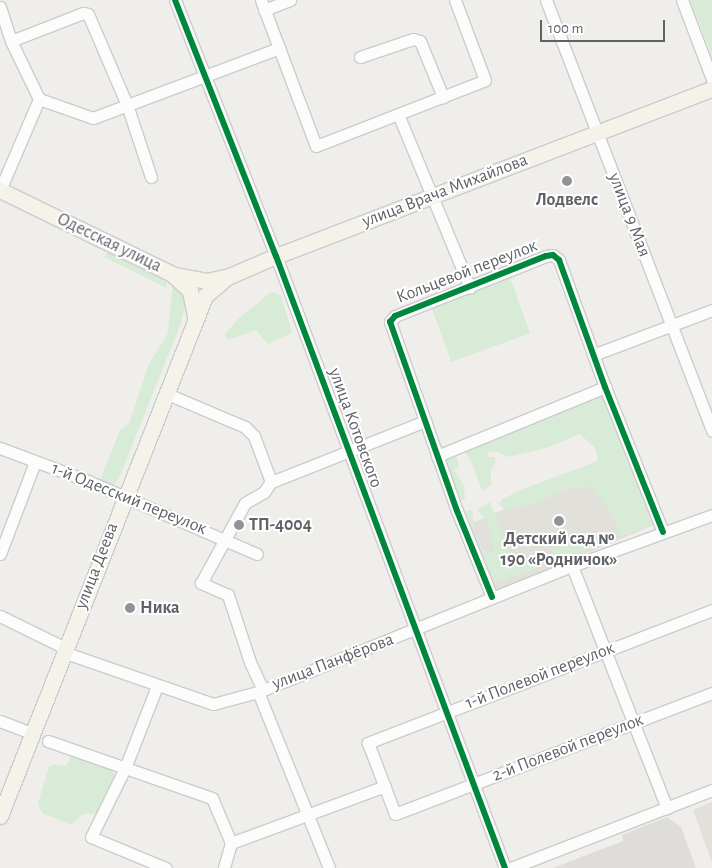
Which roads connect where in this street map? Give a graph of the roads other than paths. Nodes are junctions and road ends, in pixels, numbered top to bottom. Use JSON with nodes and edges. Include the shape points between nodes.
{"nodes":[{"id":1,"x":175,"y":0,"type":"edge"},
{"id":2,"x":290,"y":0,"type":"edge"},
{"id":3,"x":454,"y":0,"type":"edge"},
{"id":4,"x":546,"y":0,"type":"edge"},
{"id":5,"x":682,"y":0,"type":"edge"},
{"id":6,"x":262,"y":5,"type":"edge"},
{"id":7,"x":0,"y":7,"type":"edge"},
{"id":8,"x":11,"y":41,"type":"junction"},
{"id":9,"x":279,"y":48,"type":"junction"},
{"id":10,"x":360,"y":57,"type":"dead end"},
{"id":11,"x":204,"y":76,"type":"junction"},
{"id":12,"x":712,"y":79,"type":"edge"},
{"id":13,"x":712,"y":88,"type":"edge"},
{"id":14,"x":443,"y":97,"type":"junction"},
{"id":15,"x":39,"y":99,"type":"junction"},
{"id":16,"x":127,"y":105,"type":"junction"},
{"id":17,"x":398,"y":114,"type":"junction"},
{"id":18,"x":595,"y":133,"type":"junction"},
{"id":19,"x":151,"y":177,"type":"dead end"},
{"id":20,"x":0,"y":190,"type":"edge"},
{"id":21,"x":430,"y":197,"type":"junction"},
{"id":22,"x":276,"y":256,"type":"junction"},
{"id":23,"x":172,"y":274,"type":"junction"},
{"id":24,"x":227,"y":277,"type":"junction"},
{"id":25,"x":470,"y":288,"type":"junction"},
{"id":26,"x":712,"y":310,"type":"edge"},
{"id":27,"x":195,"y":316,"type":"junction"},
{"id":28,"x":671,"y":327,"type":"junction"},
{"id":29,"x":593,"y":355,"type":"junction"},
{"id":30,"x":604,"y":386,"type":"junction"},
{"id":31,"x":165,"y":392,"type":"junction"},
{"id":32,"x":425,"y":421,"type":"junction"},
{"id":33,"x":711,"y":427,"type":"edge"},
{"id":34,"x":0,"y":448,"type":"edge"},
{"id":35,"x":348,"y":452,"type":"junction"},
{"id":36,"x":438,"y":456,"type":"junction"},
{"id":37,"x":35,"y":462,"type":"junction"},
{"id":38,"x":271,"y":482,"type":"junction"},
{"id":39,"x":124,"y":498,"type":"junction"},
{"id":40,"x":712,"y":514,"type":"edge"},
{"id":41,"x":663,"y":532,"type":"junction"},
{"id":42,"x":4,"y":533,"type":"edge"},
{"id":43,"x":224,"y":538,"type":"junction"},
{"id":44,"x":0,"y":554,"type":"edge"},
{"id":45,"x":257,"y":554,"type":"dead end"},
{"id":46,"x":572,"y":566,"type":"junction"},
{"id":47,"x":492,"y":597,"type":"junction"},
{"id":48,"x":712,"y":610,"type":"edge"},
{"id":49,"x":0,"y":616,"type":"edge"},
{"id":50,"x":414,"y":631,"type":"junction"},
{"id":51,"x":64,"y":650,"type":"junction"},
{"id":52,"x":605,"y":651,"type":"junction"},
{"id":53,"x":157,"y":686,"type":"junction"},
{"id":54,"x":261,"y":691,"type":"junction"},
{"id":55,"x":712,"y":693,"type":"edge"},
{"id":56,"x":445,"y":712,"type":"junction"},
{"id":57,"x":0,"y":720,"type":"edge"},
{"id":58,"x":632,"y":724,"type":"junction"},
{"id":59,"x":31,"y":733,"type":"junction"},
{"id":60,"x":48,"y":741,"type":"dead end"},
{"id":61,"x":124,"y":768,"type":"junction"},
{"id":62,"x":472,"y":784,"type":"junction"},
{"id":63,"x":385,"y":786,"type":"junction"},
{"id":64,"x":712,"y":790,"type":"edge"},
{"id":65,"x":2,"y":807,"type":"edge"},
{"id":66,"x":666,"y":808,"type":"junction"},
{"id":67,"x":308,"y":813,"type":"junction"},
{"id":68,"x":231,"y":843,"type":"junction"},
{"id":69,"x":166,"y":868,"type":"edge"},
{"id":70,"x":224,"y":868,"type":"edge"},
{"id":71,"x":329,"y":868,"type":"edge"},
{"id":72,"x":505,"y":868,"type":"edge"},
{"id":73,"x":511,"y":868,"type":"edge"}],
"edges":[{"from":1,"to":11,"type":"street","name":"улица Котовского"},
{"from":2,"to":6,"type":"street"},
{"from":3,"to":14,"type":"street","via":[[485,80]]},
{"from":4,"to":18,"type":"street","name":"улица 9 Мая"},
{"from":5,"to":12,"type":"street"},
{"from":6,"to":9,"type":"street"},
{"from":7,"to":8,"type":"street"},
{"from":8,"to":15,"type":"street"},
{"from":8,"to":16,"type":"street","via":[[83,13],[88,14]]},
{"from":9,"to":11,"type":"street"},
{"from":9,"to":17,"type":"street","via":[[316,146]]},
{"from":10,"to":14,"type":"street","via":[[413,38],[420,41]]},
{"from":11,"to":16,"type":"street"},
{"from":11,"to":22,"type":"street","name":"улица Котовского"},
{"from":13,"to":18,"type":"main road","name":"улица Врача Михайлова"},
{"from":14,"to":17,"type":"street"},
{"from":15,"to":16,"type":"street","via":[[93,118]]},
{"from":15,"to":20,"type":"street"},
{"from":16,"to":19,"type":"street"},
{"from":17,"to":21,"type":"street"},
{"from":18,"to":21,"type":"main road","name":"улица Врача Михайлова"},
{"from":18,"to":28,"type":"street","name":"улица 9 Мая"},
{"from":20,"to":23,"type":"main road","name":"Одесская улица"},
{"from":21,"to":22,"type":"main road","name":"улица Врача Михайлова"},
{"from":21,"to":25,"type":"street"},
{"from":22,"to":24,"type":"main road","name":"улица Врача Михайлова"},
{"from":22,"to":35,"type":"street","name":"улица Котовского"},
{"from":23,"to":24,"type":"main road","via":[[206,280]]},
{"from":23,"to":27,"type":"main road","name":"Одесская улица","via":[[190,291]]},
{"from":24,"to":27,"type":"main road","name":"улица Врача Михайлова","via":[[204,296]]},
{"from":25,"to":29,"type":"street","name":"Кольцевой переулок","via":[[553,254],[559,260]]},
{"from":25,"to":32,"type":"street","name":"Кольцевой переулок","via":[[395,316],[390,322]]},
{"from":26,"to":28,"type":"street"},
{"from":27,"to":31,"type":"main road","name":"улица Деева"},
{"from":28,"to":29,"type":"street"},
{"from":28,"to":33,"type":"street","name":"улица 9 Мая"},
{"from":29,"to":30,"type":"street","name":"Кольцевой переулок"},
{"from":30,"to":36,"type":"street"},
{"from":30,"to":41,"type":"street","name":"Кольцевой переулок"},
{"from":31,"to":38,"type":"street","via":[[245,427],[254,436]]},
{"from":31,"to":39,"type":"main road","name":"улица Деева"},
{"from":32,"to":35,"type":"street"},
{"from":32,"to":36,"type":"street","name":"Кольцевой переулок"},
{"from":34,"to":37,"type":"street","name":"1-й Одесский переулок"},
{"from":35,"to":38,"type":"street"},
{"from":35,"to":50,"type":"street","name":"улица Котовского"},
{"from":36,"to":47,"type":"street","name":"Кольцевой переулок"},
{"from":37,"to":39,"type":"street","name":"1-й Одесский переулок"},
{"from":37,"to":42,"type":"street"},
{"from":38,"to":43,"type":"street","via":[[264,492],[245,503]]},
{"from":39,"to":43,"type":"street","name":"1-й Одесский переулок"},
{"from":39,"to":51,"type":"main road","name":"улица Деева"},
{"from":40,"to":41,"type":"street","name":"улица Панфёрова"},
{"from":41,"to":46,"type":"street","name":"улица Панфёрова"},
{"from":42,"to":44,"type":"street"},
{"from":43,"to":45,"type":"street","name":"1-й Одесский переулок"},
{"from":43,"to":54,"type":"street","via":[[201,583],[228,595]]},
{"from":46,"to":47,"type":"street","name":"улица Панфёрова"},
{"from":46,"to":52,"type":"street"},
{"from":47,"to":50,"type":"street","name":"улица Панфёрова"},
{"from":48,"to":52,"type":"street","name":"1-й Полевой переулок"},
{"from":49,"to":51,"type":"street","name":"улица Панфёрова"},
{"from":50,"to":54,"type":"street","name":"улица Панфёрова"},
{"from":50,"to":56,"type":"street","name":"улица Котовского"},
{"from":51,"to":53,"type":"street","name":"улица Панфёрова"},
{"from":51,"to":59,"type":"main road","name":"улица Деева"},
{"from":52,"to":56,"type":"street","name":"1-й Полевой переулок"},
{"from":52,"to":58,"type":"street"},
{"from":53,"to":54,"type":"street","name":"улица Панфёрова","via":[[213,704]]},
{"from":53,"to":61,"type":"street"},
{"from":54,"to":67,"type":"street"},
{"from":55,"to":58,"type":"street","name":"2-й Полевой переулок"},
{"from":56,"to":62,"type":"street","name":"улица Котовского"},
{"from":56,"to":63,"type":"street","name":"1-й Полевой переулок","via":[[368,743]]},
{"from":57,"to":59,"type":"street"},
{"from":58,"to":62,"type":"street","name":"2-й Полевой переулок"},
{"from":58,"to":66,"type":"street"},
{"from":59,"to":65,"type":"main road","name":"улица Деева"},
{"from":60,"to":61,"type":"street"},
{"from":61,"to":68,"type":"street","via":[[212,798]]},
{"from":61,"to":69,"type":"street","via":[[91,836]]},
{"from":62,"to":63,"type":"street","name":"2-й Полевой переулок","via":[[396,814]]},
{"from":62,"to":72,"type":"street","name":"улица Котовского"},
{"from":63,"to":67,"type":"street"},
{"from":64,"to":66,"type":"street"},
{"from":66,"to":73,"type":"street"},
{"from":67,"to":68,"type":"street"},
{"from":67,"to":71,"type":"street"},
{"from":68,"to":70,"type":"street"}]}
